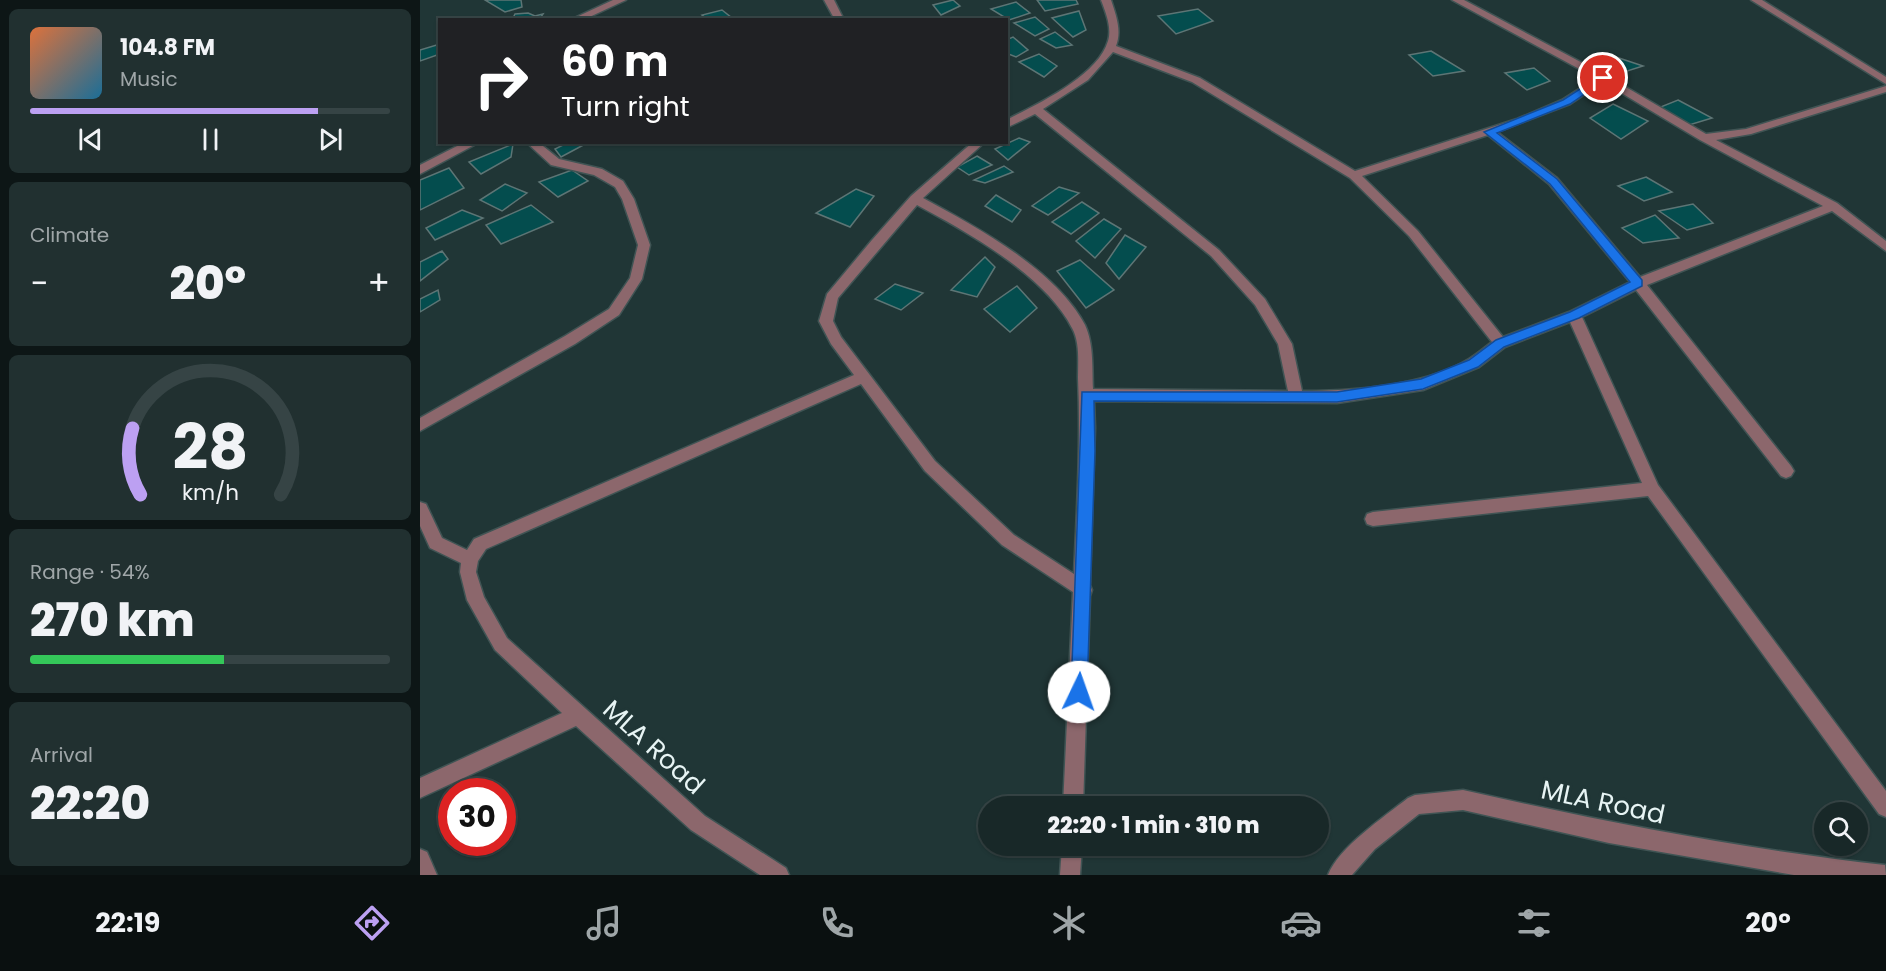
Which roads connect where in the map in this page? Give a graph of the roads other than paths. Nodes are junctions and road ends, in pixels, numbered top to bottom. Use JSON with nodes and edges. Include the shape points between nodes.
{"nodes":[{"id":1,"x":621,"y":0,"type":"edge"},
{"id":2,"x":829,"y":0,"type":"edge"},
{"id":3,"x":1106,"y":0,"type":"edge"},
{"id":4,"x":1457,"y":0,"type":"edge"},
{"id":5,"x":1755,"y":0,"type":"edge"},
{"id":6,"x":579,"y":18,"type":"edge"},
{"id":7,"x":839,"y":18,"type":"edge"},
{"id":8,"x":1111,"y":48,"type":"junction"},
{"id":9,"x":1603,"y":78,"type":"junction"},
{"id":10,"x":1886,"y":81,"type":"edge"},
{"id":11,"x":1886,"y":89,"type":"edge"},
{"id":12,"x":1036,"y":109,"type":"junction"},
{"id":13,"x":1008,"y":124,"type":"edge"},
{"id":14,"x":1490,"y":132,"type":"junction"},
{"id":15,"x":1704,"y":138,"type":"junction"},
{"id":16,"x":471,"y":144,"type":"edge"},
{"id":17,"x":533,"y":144,"type":"edge"},
{"id":18,"x":978,"y":144,"type":"edge"},
{"id":19,"x":420,"y":170,"type":"edge"},
{"id":20,"x":1354,"y":175,"type":"junction"},
{"id":21,"x":915,"y":199,"type":"junction"},
{"id":22,"x":1833,"y":206,"type":"junction"},
{"id":23,"x":1886,"y":247,"type":"edge"},
{"id":24,"x":1638,"y":283,"type":"junction"},
{"id":25,"x":1574,"y":315,"type":"junction"},
{"id":26,"x":1500,"y":343,"type":"junction"},
{"id":27,"x":864,"y":377,"type":"junction"},
{"id":28,"x":1087,"y":396,"type":"junction"},
{"id":29,"x":1296,"y":396,"type":"junction"},
{"id":30,"x":420,"y":425,"type":"edge"},
{"id":31,"x":1786,"y":471,"type":"dead end"},
{"id":32,"x":1652,"y":489,"type":"junction"},
{"id":33,"x":420,"y":509,"type":"edge"},
{"id":34,"x":1373,"y":519,"type":"dead end"},
{"id":35,"x":470,"y":559,"type":"junction"},
{"id":36,"x":1084,"y":590,"type":"junction"},
{"id":37,"x":578,"y":715,"type":"junction"},
{"id":38,"x":420,"y":788,"type":"edge"},
{"id":39,"x":1075,"y":796,"type":"edge"},
{"id":40,"x":1886,"y":807,"type":"edge"},
{"id":41,"x":1071,"y":856,"type":"edge"},
{"id":42,"x":420,"y":859,"type":"edge"},
{"id":43,"x":427,"y":875,"type":"edge"},
{"id":44,"x":779,"y":875,"type":"edge"},
{"id":45,"x":1070,"y":875,"type":"edge"},
{"id":46,"x":1338,"y":875,"type":"edge"},
{"id":47,"x":1885,"y":875,"type":"edge"}],
"edges":[{"from":1,"to":6,"type":"street"},
{"from":2,"to":7,"type":"street"},
{"from":3,"to":8,"type":"street","via":[[1114,23]]},
{"from":4,"to":9,"type":"street"},
{"from":5,"to":10,"type":"street"},
{"from":8,"to":12,"type":"street","via":[[1093,69],[1057,98]]},
{"from":8,"to":20,"type":"street","via":[[1196,80]]},
{"from":9,"to":14,"type":"street","via":[[1566,102]]},
{"from":9,"to":15,"type":"street"},
{"from":11,"to":15,"type":"street","via":[[1747,132]]},
{"from":12,"to":13,"type":"street"},
{"from":12,"to":29,"type":"street","via":[[1215,253],[1260,302],[1285,344]]},
{"from":14,"to":20,"type":"street"},
{"from":14,"to":24,"type":"street","via":[[1553,181]]},
{"from":15,"to":22,"type":"street"},
{"from":16,"to":19,"type":"street"},
{"from":17,"to":30,"type":"street","via":[[555,162],[598,172],[619,184],[644,245],[636,279],[614,312]]},
{"from":18,"to":21,"type":"street"},
{"from":20,"to":26,"type":"street","via":[[1418,237]]},
{"from":21,"to":27,"type":"street","via":[[832,297],[828,308],[826,321]]},
{"from":21,"to":28,"type":"street","via":[[1027,267],[1057,298],[1079,327]]},
{"from":22,"to":23,"type":"street"},
{"from":22,"to":24,"type":"street"},
{"from":24,"to":25,"type":"street"},
{"from":24,"to":31,"type":"street"},
{"from":25,"to":26,"type":"street"},
{"from":25,"to":32,"type":"street"},
{"from":26,"to":29,"type":"street","via":[[1474,363],[1423,384],[1337,397]]},
{"from":27,"to":35,"type":"street","via":[[480,544]]},
{"from":27,"to":36,"type":"street","via":[[930,466],[1008,540]]},
{"from":28,"to":29,"type":"street"},
{"from":28,"to":36,"type":"street"},
{"from":32,"to":34,"type":"street"},
{"from":32,"to":40,"type":"street"},
{"from":33,"to":35,"type":"street","via":[[436,543]]},
{"from":35,"to":37,"type":"street","via":[[468,572],[476,600],[501,644]]},
{"from":36,"to":39,"type":"street"},
{"from":37,"to":38,"type":"street","name":"MLA Road"},
{"from":37,"to":44,"type":"street","name":"MLA Road","via":[[698,823]]},
{"from":41,"to":45,"type":"street"},
{"from":42,"to":43,"type":"street"},
{"from":46,"to":47,"type":"street","name":"MLA Road","via":[[1368,842],[1415,805],[1463,800],[1632,837],[1801,866]]}]}
